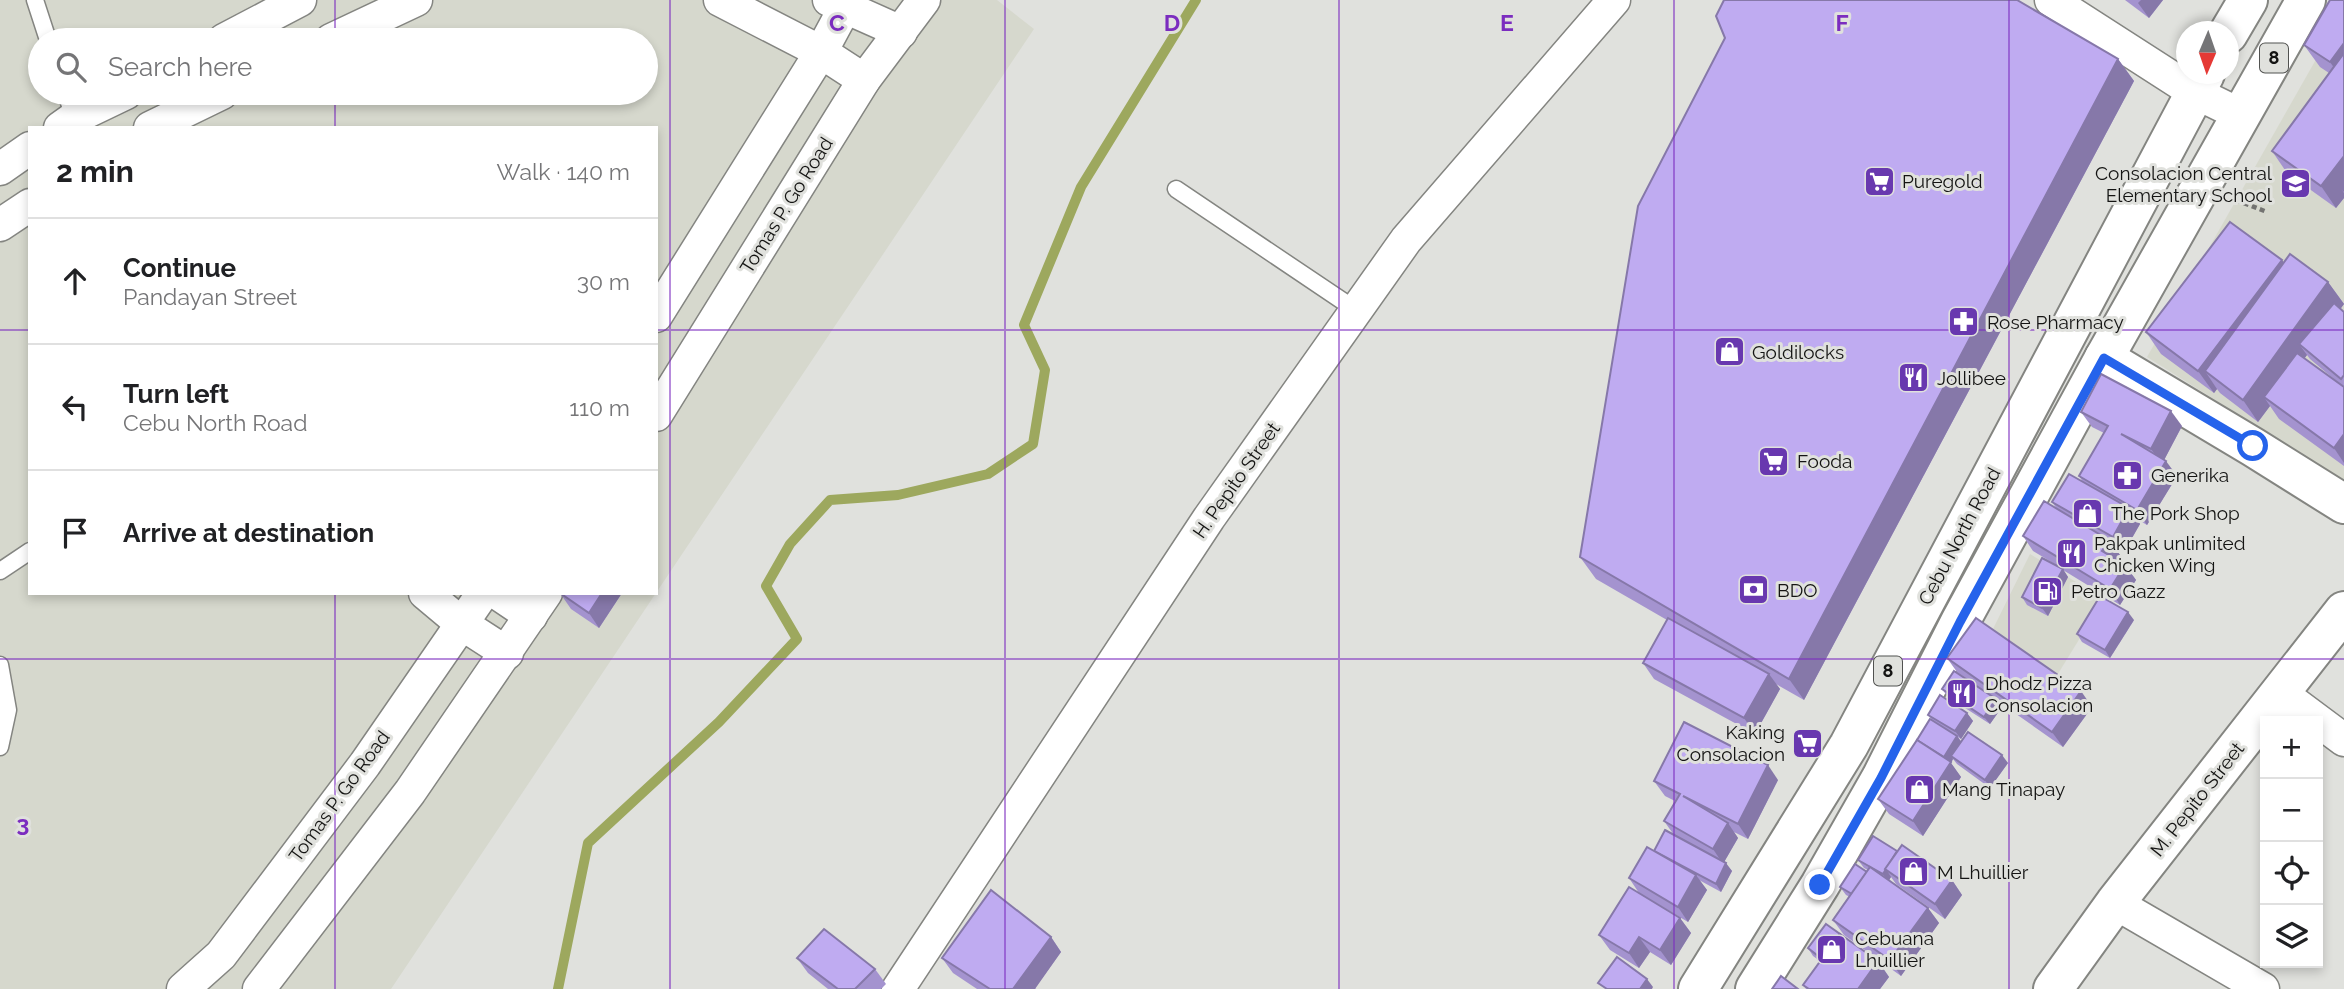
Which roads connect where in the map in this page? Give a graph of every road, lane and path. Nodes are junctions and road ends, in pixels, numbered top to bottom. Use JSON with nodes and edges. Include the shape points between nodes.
{"nodes":[{"id":1,"x":35,"y":0,"type":"edge"},
{"id":2,"x":300,"y":0,"type":"edge"},
{"id":3,"x":416,"y":0,"type":"edge"},
{"id":4,"x":720,"y":0,"type":"edge"},
{"id":5,"x":924,"y":0,"type":"edge"},
{"id":6,"x":1614,"y":0,"type":"edge"},
{"id":7,"x":2052,"y":0,"type":"edge"},
{"id":8,"x":2248,"y":0,"type":"edge"},
{"id":9,"x":2306,"y":0,"type":"edge"},
{"id":10,"x":841,"y":2,"type":"edge"},
{"id":11,"x":2236,"y":21,"type":"edge"},
{"id":12,"x":44,"y":28,"type":"edge"},
{"id":13,"x":247,"y":28,"type":"edge"},
{"id":14,"x":356,"y":28,"type":"edge"},
{"id":15,"x":901,"y":32,"type":"junction"},
{"id":16,"x":821,"y":52,"type":"junction"},
{"id":17,"x":2176,"y":70,"type":"edge"},
{"id":18,"x":864,"y":80,"type":"junction"},
{"id":19,"x":2199,"y":84,"type":"edge"},
{"id":20,"x":2201,"y":84,"type":"edge"},
{"id":21,"x":98,"y":105,"type":"edge"},
{"id":22,"x":127,"y":105,"type":"edge"},
{"id":23,"x":197,"y":105,"type":"edge"},
{"id":24,"x":2241,"y":115,"type":"junction"},
{"id":25,"x":70,"y":117,"type":"edge"},
{"id":26,"x":136,"y":126,"type":"edge"},
{"id":27,"x":154,"y":126,"type":"edge"},
{"id":28,"x":28,"y":149,"type":"edge"},
{"id":29,"x":0,"y":169,"type":"edge"},
{"id":30,"x":1177,"y":189,"type":"dead end"},
{"id":31,"x":28,"y":206,"type":"edge"},
{"id":32,"x":0,"y":225,"type":"edge"},
{"id":33,"x":1356,"y":310,"type":"junction"},
{"id":34,"x":658,"y":313,"type":"edge"},
{"id":35,"x":2104,"y":358,"type":"junction"},
{"id":36,"x":658,"y":412,"type":"edge"},
{"id":37,"x":2344,"y":504,"type":"edge"},
{"id":38,"x":28,"y":552,"type":"edge"},
{"id":39,"x":0,"y":570,"type":"edge"},
{"id":40,"x":427,"y":595,"type":"edge"},
{"id":41,"x":482,"y":595,"type":"edge"},
{"id":42,"x":504,"y":595,"type":"edge"},
{"id":43,"x":539,"y":605,"type":"edge"},
{"id":44,"x":2344,"y":611,"type":"edge"},
{"id":45,"x":462,"y":624,"type":"junction"},
{"id":46,"x":507,"y":653,"type":"junction"},
{"id":47,"x":0,"y":665,"type":"edge"},
{"id":48,"x":2281,"y":693,"type":"junction"},
{"id":49,"x":2344,"y":740,"type":"edge"},
{"id":50,"x":0,"y":747,"type":"edge"},
{"id":51,"x":2115,"y":903,"type":"junction"},
{"id":52,"x":183,"y":989,"type":"edge"},
{"id":53,"x":260,"y":989,"type":"edge"},
{"id":54,"x":898,"y":989,"type":"edge"},
{"id":55,"x":1698,"y":989,"type":"edge"},
{"id":56,"x":1755,"y":989,"type":"edge"},
{"id":57,"x":2053,"y":989,"type":"edge"},
{"id":58,"x":2263,"y":989,"type":"edge"}],
"edges":[{"from":1,"to":12,"type":"lane"},
{"from":2,"to":13,"type":"street"},
{"from":3,"to":14,"type":"street"},
{"from":4,"to":16,"type":"street"},
{"from":5,"to":15,"type":"street","name":"Tomas P. Go Road"},
{"from":6,"to":33,"type":"street","name":"H. Pepito Street","via":[[1406,240]]},
{"from":7,"to":17,"type":"street"},
{"from":8,"to":11,"type":"main road"},
{"from":9,"to":24,"type":"main road","number":"8"},
{"from":10,"to":15,"type":"street"},
{"from":10,"to":16,"type":"street"},
{"from":15,"to":18,"type":"street","name":"Tomas P. Go Road"},
{"from":16,"to":18,"type":"street"},
{"from":16,"to":34,"type":"street"},
{"from":18,"to":36,"type":"street","name":"Tomas P. Go Road"},
{"from":19,"to":55,"type":"main road","name":"Cebu North Road","number":"8","via":[[1849,745]]},
{"from":20,"to":24,"type":"street"},
{"from":21,"to":25,"type":"street"},
{"from":22,"to":26,"type":"street"},
{"from":23,"to":27,"type":"street"},
{"from":24,"to":35,"type":"main road","number":"8"},
{"from":28,"to":29,"type":"street"},
{"from":30,"to":33,"type":"lane"},
{"from":31,"to":32,"type":"street"},
{"from":33,"to":54,"type":"street","name":"H. Pepito Street","via":[[1209,518]]},
{"from":35,"to":37,"type":"main road"},
{"from":35,"to":56,"type":"main road","number":"8","via":[[1874,790]]},
{"from":38,"to":39,"type":"lane"},
{"from":40,"to":45,"type":"street"},
{"from":41,"to":45,"type":"street","name":"Tomas P. Go Road"},
{"from":42,"to":43,"type":"street"},
{"from":43,"to":46,"type":"street"},
{"from":44,"to":48,"type":"main road","name":"M. Pepito Street"},
{"from":45,"to":46,"type":"street"},
{"from":45,"to":52,"type":"street","name":"Tomas P. Go Road","via":[[365,764],[220,955]]},
{"from":46,"to":53,"type":"street","via":[[410,792]]},
{"from":47,"to":50,"type":"lane","via":[[8,710]]},
{"from":48,"to":49,"type":"street"},
{"from":48,"to":51,"type":"main road","name":"M. Pepito Street"},
{"from":51,"to":57,"type":"main road","name":"M. Pepito Street"},
{"from":51,"to":58,"type":"street"}]}
